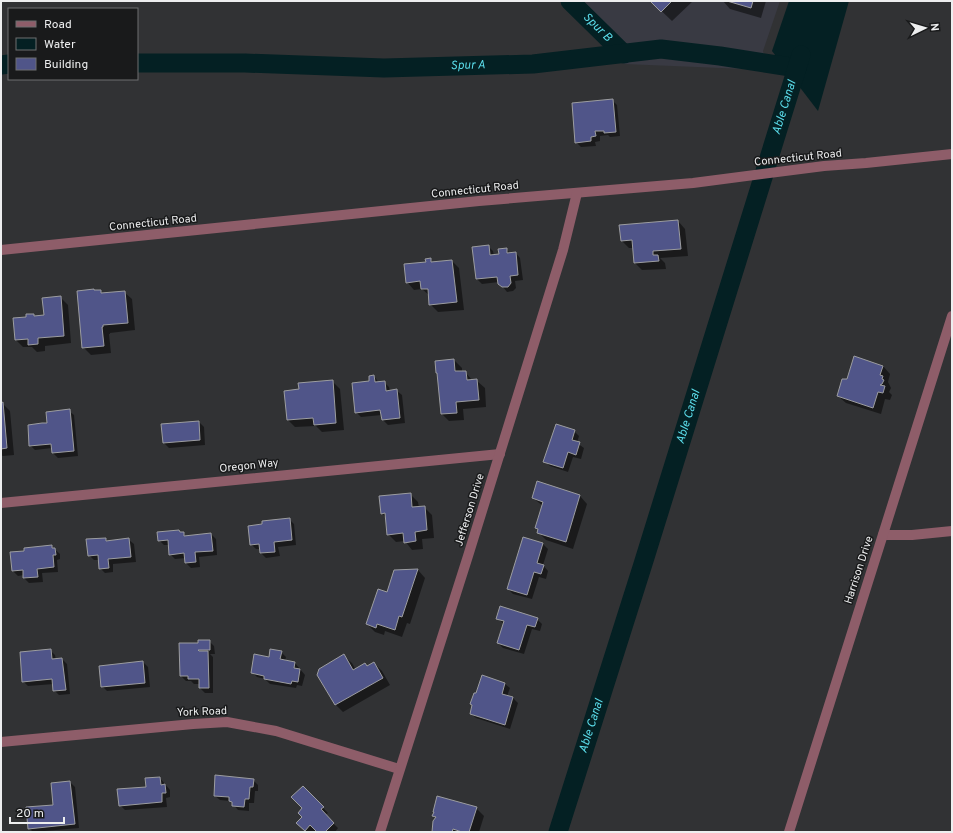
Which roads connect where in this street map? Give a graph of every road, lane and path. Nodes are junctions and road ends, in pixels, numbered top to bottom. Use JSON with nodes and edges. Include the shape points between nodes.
{"nodes":[{"id":1,"x":952,"y":154,"type":"edge"},
{"id":2,"x":577,"y":193,"type":"junction"},
{"id":3,"x":1,"y":250,"type":"edge"},
{"id":4,"x":952,"y":316,"type":"edge"},
{"id":5,"x":500,"y":454,"type":"junction"},
{"id":6,"x":1,"y":503,"type":"edge"},
{"id":7,"x":952,"y":532,"type":"edge"},
{"id":8,"x":883,"y":535,"type":"junction"},
{"id":9,"x":1,"y":742,"type":"edge"},
{"id":10,"x":399,"y":769,"type":"junction"},
{"id":11,"x":380,"y":832,"type":"edge"},
{"id":12,"x":789,"y":832,"type":"edge"}],
"edges":[{"from":1,"to":2,"type":"street","name":"Connecticut Road"},
{"from":2,"to":3,"type":"street","name":"Connecticut Road"},
{"from":2,"to":5,"type":"street","name":"Jefferson Drive","via":[[563,250]]},
{"from":4,"to":8,"type":"street","name":"Harrison Drive"},
{"from":5,"to":6,"type":"street","name":"Oregon Way"},
{"from":5,"to":10,"type":"street","name":"Jefferson Drive"},
{"from":7,"to":8,"type":"street"},
{"from":8,"to":12,"type":"street","name":"Harrison Drive"},
{"from":9,"to":10,"type":"street","name":"York Road","via":[[227,722],[276,731]]},
{"from":10,"to":11,"type":"street","name":"Jefferson Drive"}]}
